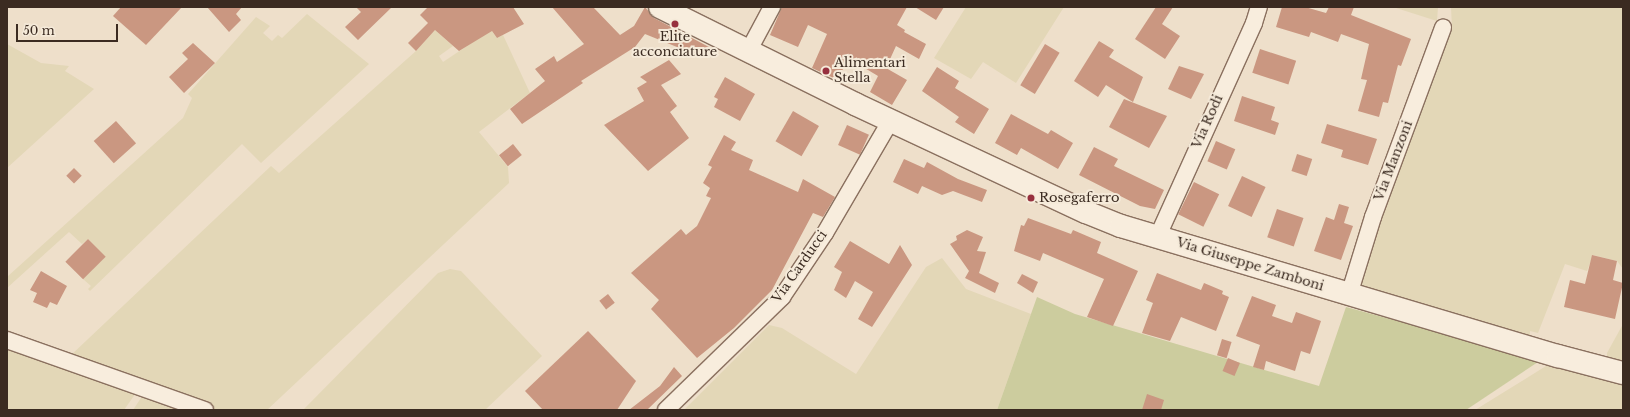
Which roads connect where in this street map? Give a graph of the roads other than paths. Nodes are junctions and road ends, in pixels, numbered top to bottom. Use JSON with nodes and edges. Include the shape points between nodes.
{"nodes":[{"id":1,"x":660,"y":7,"type":"edge"},
{"id":2,"x":772,"y":7,"type":"edge"},
{"id":3,"x":1259,"y":7,"type":"edge"},
{"id":4,"x":1443,"y":28,"type":"dead end"},
{"id":5,"x":750,"y":50,"type":"junction"},
{"id":6,"x":890,"y":120,"type":"junction"},
{"id":7,"x":1157,"y":238,"type":"junction"},
{"id":8,"x":1349,"y":295,"type":"junction"},
{"id":9,"x":7,"y":340,"type":"edge"},
{"id":10,"x":1623,"y":373,"type":"edge"},
{"id":11,"x":205,"y":410,"type":"edge"},
{"id":12,"x":666,"y":410,"type":"edge"}],
"edges":[{"from":1,"to":5,"type":"street","name":"Via Giuseppe Zamboni"},
{"from":2,"to":5,"type":"street"},
{"from":3,"to":7,"type":"street","name":"Via Rodi"},
{"from":4,"to":8,"type":"street","name":"Via Manzoni","via":[[1373,217]]},
{"from":5,"to":6,"type":"street","name":"Via Giuseppe Zamboni"},
{"from":6,"to":7,"type":"street","name":"Via Giuseppe Zamboni","via":[[1086,212]]},
{"from":6,"to":12,"type":"street","name":"Via Carducci","via":[[824,233],[782,297]]},
{"from":7,"to":8,"type":"street","name":"Via Giuseppe Zamboni"},
{"from":8,"to":10,"type":"street","name":"Via Giuseppe Zamboni"},
{"from":9,"to":11,"type":"street"}]}
